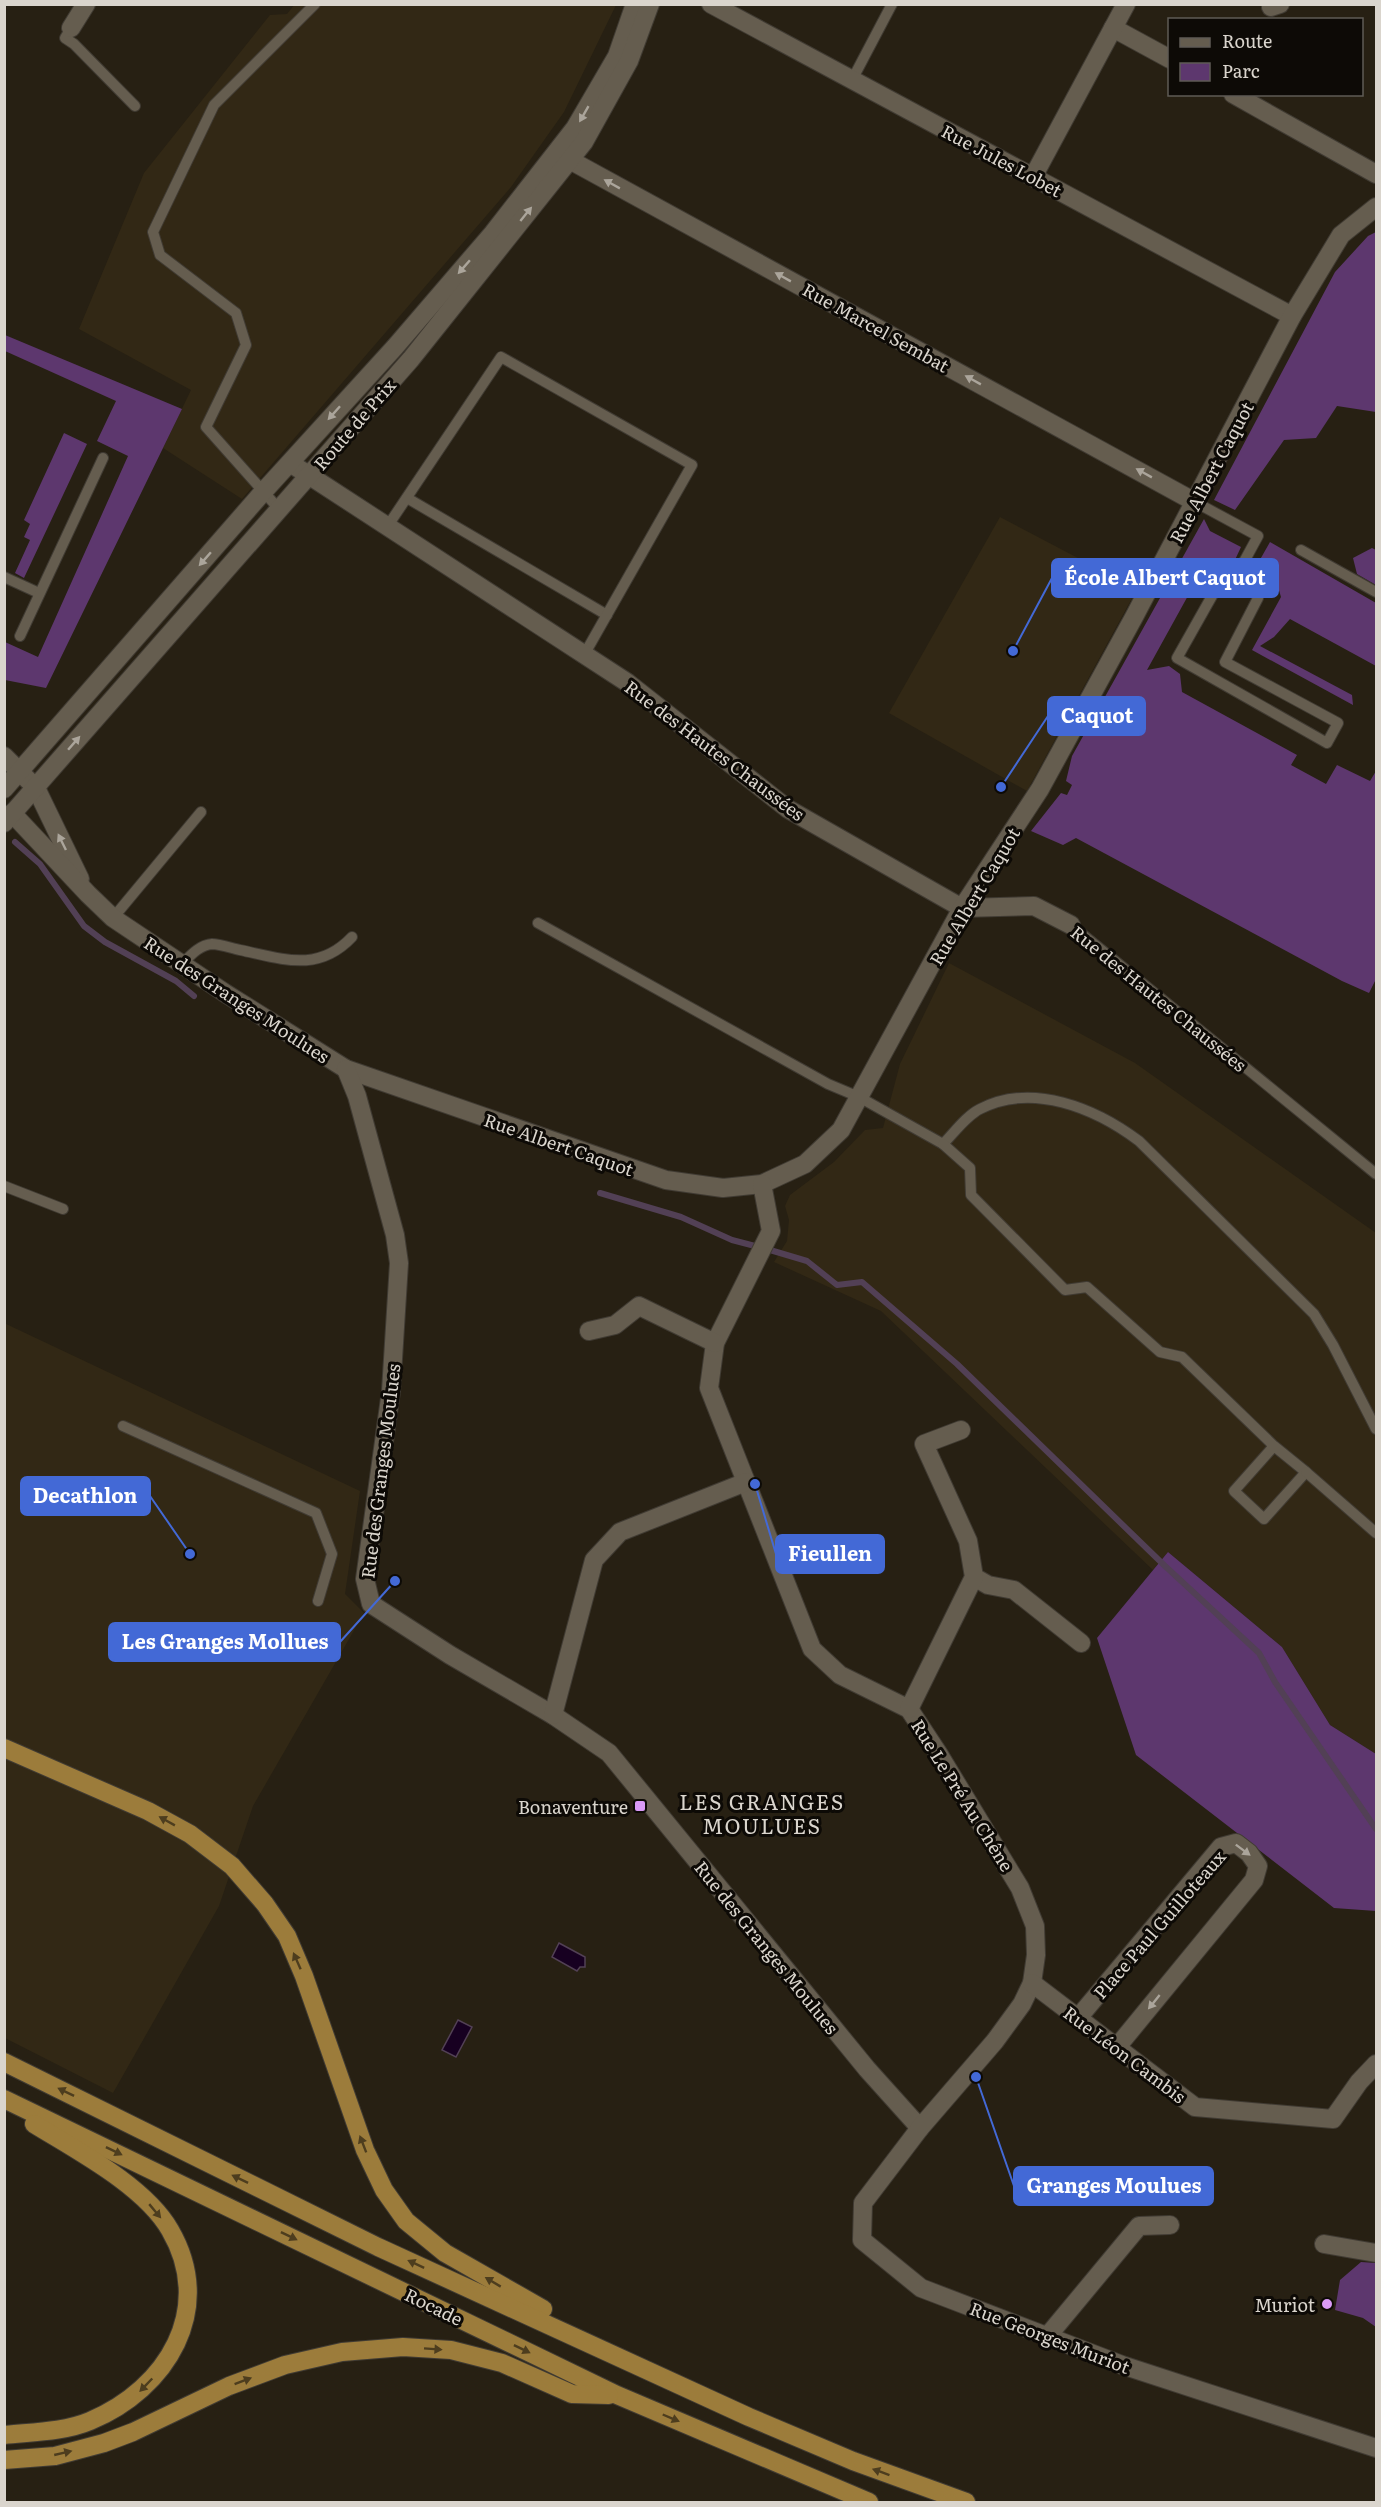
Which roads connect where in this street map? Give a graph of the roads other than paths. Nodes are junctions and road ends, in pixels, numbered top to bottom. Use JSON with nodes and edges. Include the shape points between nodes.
{"nodes":[{"id":1,"x":86,"y":4,"type":"edge"},
{"id":2,"x":315,"y":4,"type":"edge"},
{"id":3,"x":635,"y":4,"type":"edge"},
{"id":4,"x":650,"y":4,"type":"edge"},
{"id":5,"x":711,"y":4,"type":"edge"},
{"id":6,"x":892,"y":4,"type":"edge"},
{"id":7,"x":1126,"y":4,"type":"edge"},
{"id":8,"x":71,"y":28,"type":"joint"},
{"id":9,"x":1113,"y":28,"type":"junction"},
{"id":10,"x":1168,"y":58,"type":"edge"},
{"id":11,"x":852,"y":80,"type":"junction"},
{"id":12,"x":1237,"y":96,"type":"edge"},
{"id":13,"x":135,"y":106,"type":"dead end"},
{"id":14,"x":563,"y":157,"type":"junction"},
{"id":15,"x":1377,"y":174,"type":"edge"},
{"id":16,"x":1033,"y":177,"type":"junction"},
{"id":17,"x":1377,"y":207,"type":"edge"},
{"id":18,"x":1292,"y":315,"type":"junction"},
{"id":19,"x":103,"y":458,"type":"dead end"},
{"id":20,"x":290,"y":463,"type":"junction"},
{"id":21,"x":308,"y":476,"type":"junction"},
{"id":22,"x":263,"y":492,"type":"junction"},
{"id":23,"x":407,"y":498,"type":"junction"},
{"id":24,"x":1195,"y":502,"type":"junction"},
{"id":25,"x":279,"y":509,"type":"junction"},
{"id":26,"x":387,"y":527,"type":"junction"},
{"id":27,"x":1300,"y":550,"type":"dead end"},
{"id":28,"x":1246,"y":558,"type":"junction"},
{"id":29,"x":4,"y":577,"type":"edge"},
{"id":30,"x":1377,"y":592,"type":"edge"},
{"id":31,"x":39,"y":593,"type":"junction"},
{"id":32,"x":607,"y":615,"type":"junction"},
{"id":33,"x":20,"y":636,"type":"dead end"},
{"id":34,"x":584,"y":655,"type":"junction"},
{"id":35,"x":4,"y":756,"type":"edge"},
{"id":36,"x":21,"y":770,"type":"junction"},
{"id":37,"x":36,"y":788,"type":"junction"},
{"id":38,"x":4,"y":789,"type":"edge"},
{"id":39,"x":201,"y":812,"type":"dead end"},
{"id":40,"x":7,"y":814,"type":"edge"},
{"id":41,"x":87,"y":894,"type":"junction"},
{"id":42,"x":962,"y":908,"type":"junction"},
{"id":43,"x":113,"y":918,"type":"junction"},
{"id":44,"x":538,"y":923,"type":"dead end"},
{"id":45,"x":1071,"y":926,"type":"joint"},
{"id":46,"x":352,"y":937,"type":"dead end"},
{"id":47,"x":182,"y":964,"type":"junction"},
{"id":48,"x":346,"y":1069,"type":"junction"},
{"id":49,"x":859,"y":1097,"type":"junction"},
{"id":50,"x":943,"y":1144,"type":"junction"},
{"id":51,"x":1377,"y":1174,"type":"edge"},
{"id":52,"x":762,"y":1184,"type":"junction"},
{"id":53,"x":4,"y":1186,"type":"edge"},
{"id":54,"x":63,"y":1209,"type":"dead end"},
{"id":55,"x":589,"y":1331,"type":"dead end"},
{"id":56,"x":715,"y":1343,"type":"junction"},
{"id":57,"x":123,"y":1426,"type":"dead end"},
{"id":58,"x":1377,"y":1429,"type":"edge"},
{"id":59,"x":961,"y":1430,"type":"dead end"},
{"id":60,"x":1274,"y":1446,"type":"junction"},
{"id":61,"x":1306,"y":1472,"type":"junction"},
{"id":62,"x":747,"y":1482,"type":"junction"},
{"id":63,"x":1376,"y":1534,"type":"edge"},
{"id":64,"x":974,"y":1577,"type":"junction"},
{"id":65,"x":318,"y":1601,"type":"dead end"},
{"id":66,"x":1082,"y":1643,"type":"dead end"},
{"id":67,"x":909,"y":1709,"type":"junction"},
{"id":68,"x":553,"y":1715,"type":"junction"},
{"id":69,"x":4,"y":1748,"type":"edge"},
{"id":70,"x":1032,"y":1983,"type":"junction"},
{"id":71,"x":1078,"y":2018,"type":"junction"},
{"id":72,"x":1117,"y":2048,"type":"junction"},
{"id":73,"x":4,"y":2062,"type":"edge"},
{"id":74,"x":1377,"y":2064,"type":"edge"},
{"id":75,"x":4,"y":2098,"type":"edge"},
{"id":76,"x":4,"y":2106,"type":"edge"},
{"id":77,"x":920,"y":2128,"type":"junction"},
{"id":78,"x":1170,"y":2225,"type":"dead end"},
{"id":79,"x":1324,"y":2244,"type":"dead end"},
{"id":80,"x":1377,"y":2253,"type":"edge"},
{"id":81,"x":1046,"y":2338,"type":"junction"},
{"id":82,"x":617,"y":2395,"type":"junction"},
{"id":83,"x":749,"y":2417,"type":"junction"},
{"id":84,"x":4,"y":2434,"type":"edge"},
{"id":85,"x":1377,"y":2448,"type":"edge"},
{"id":86,"x":4,"y":2460,"type":"edge"},
{"id":87,"x":868,"y":2502,"type":"edge"},
{"id":88,"x":966,"y":2502,"type":"edge"}],
"edges":[{"from":1,"to":8,"type":"street"},
{"from":2,"to":22,"type":"lane","via":[[214,105],[153,232],[160,255],[236,313],[246,345],[206,427]]},
{"from":3,"to":14,"type":"street","name":"Route de Prix","one_way":true,"via":[[617,56]]},
{"from":4,"to":14,"type":"street","name":"Route de Prix","via":[[629,61],[588,136]]},
{"from":5,"to":11,"type":"street","name":"Rue Jules Lobet"},
{"from":6,"to":11,"type":"lane"},
{"from":7,"to":9,"type":"street"},
{"from":8,"to":13,"type":"lane","via":[[65,38]]},
{"from":9,"to":10,"type":"street"},
{"from":9,"to":16,"type":"street"},
{"from":11,"to":16,"type":"street","name":"Rue Jules Lobet"},
{"from":12,"to":15,"type":"street"},
{"from":14,"to":20,"type":"street","name":"Route de Prix","one_way":true},
{"from":21,"to":14,"type":"street","name":"Route de Prix","one_way":true,"via":[[411,359]]},
{"from":24,"to":14,"type":"street","name":"Rue Marcel Sembat","one_way":true},
{"from":16,"to":18,"type":"street","name":"Rue Jules Lobet"},
{"from":17,"to":18,"type":"street","name":"Rue Albert Caquot","via":[[1341,235]]},
{"from":18,"to":24,"type":"street","name":"Rue Albert Caquot"},
{"from":19,"to":31,"type":"lane"},
{"from":20,"to":21,"type":"street","name":"Rue des Hautes Chaussées"},
{"from":20,"to":22,"type":"street","name":"Route de Prix"},
{"from":21,"to":25,"type":"street","name":"Route de Prix"},
{"from":21,"to":26,"type":"street","name":"Rue des Hautes Chaussées"},
{"from":22,"to":25,"type":"lane"},
{"from":22,"to":36,"type":"street","name":"Route de Prix","one_way":true},
{"from":23,"to":26,"type":"lane"},
{"from":23,"to":32,"type":"lane"},
{"from":23,"to":32,"type":"lane","via":[[501,357],[692,465]]},
{"from":24,"to":28,"type":"lane","via":[[1258,536]]},
{"from":24,"to":42,"type":"street","name":"Rue Albert Caquot","via":[[1040,789]]},
{"from":37,"to":25,"type":"street","name":"Route de Prix","one_way":true},
{"from":26,"to":34,"type":"street","name":"Rue des Hautes Chaussées"},
{"from":27,"to":30,"type":"lane"},
{"from":28,"to":28,"type":"lane","via":[[1258,598],[1225,662],[1338,723],[1327,743],[1178,658],[1221,580],[1239,570]]},
{"from":29,"to":31,"type":"lane"},
{"from":31,"to":33,"type":"lane"},
{"from":32,"to":34,"type":"lane"},
{"from":34,"to":42,"type":"street","name":"Rue des Hautes Chaussées","via":[[628,683],[788,809]]},
{"from":35,"to":36,"type":"street","name":"Rue des Granges Moulues"},
{"from":36,"to":37,"type":"street","name":"Rue des Granges Moulues"},
{"from":36,"to":38,"type":"street","name":"Route de Prix"},
{"from":37,"to":40,"type":"street","name":"Route de Prix"},
{"from":41,"to":37,"type":"street","name":"Rue des Granges Moulues","one_way":true},
{"from":39,"to":43,"type":"lane"},
{"from":40,"to":41,"type":"street","name":"Rue des Granges Moulues"},
{"from":41,"to":43,"type":"street","name":"Rue des Granges Moulues"},
{"from":42,"to":45,"type":"street","name":"Rue des Hautes Chaussées","via":[[1034,906]]},
{"from":42,"to":49,"type":"street","name":"Rue Albert Caquot"},
{"from":43,"to":47,"type":"street","name":"Rue des Granges Moulues"},
{"from":44,"to":49,"type":"lane","via":[[828,1084]]},
{"from":45,"to":51,"type":"lane","name":"Rue des Hautes Chaussées"},
{"from":46,"to":47,"type":"lane","via":[[320,960],[284,960],[212,944],[198,949]]},
{"from":47,"to":48,"type":"street","name":"Rue des Granges Moulues"},
{"from":48,"to":52,"type":"street","name":"Rue Albert Caquot","via":[[666,1180],[723,1188]]},
{"from":48,"to":68,"type":"street","name":"Rue des Granges Moulues","via":[[393,1225],[399,1263],[391,1391],[365,1579],[370,1604]]},
{"from":49,"to":50,"type":"lane"},
{"from":49,"to":52,"type":"street","name":"Rue Albert Caquot","via":[[841,1130],[805,1164]]},
{"from":50,"to":58,"type":"lane","via":[[978,1110],[1012,1097],[1064,1103],[1119,1126],[1139,1141],[1314,1314]]},
{"from":50,"to":60,"type":"lane","via":[[970,1167],[971,1195],[1065,1290],[1087,1287],[1160,1352],[1182,1357]]},
{"from":52,"to":56,"type":"street","name":"Rue Le Pré Au Chêne","via":[[771,1231]]},
{"from":53,"to":54,"type":"lane"},
{"from":55,"to":56,"type":"street","via":[[615,1324],[639,1306]]},
{"from":56,"to":62,"type":"street","name":"Rue Le Pré Au Chêne","via":[[709,1388]]},
{"from":57,"to":65,"type":"lane","via":[[316,1513],[332,1554]]},
{"from":59,"to":64,"type":"street","via":[[924,1444],[968,1541]]},
{"from":60,"to":61,"type":"lane"},
{"from":60,"to":61,"type":"lane","via":[[1234,1491],[1264,1519]]},
{"from":61,"to":63,"type":"lane"},
{"from":62,"to":67,"type":"street","name":"Rue Le Pré Au Chêne","via":[[812,1649],[840,1675]]},
{"from":62,"to":68,"type":"street","via":[[620,1532],[594,1560]]},
{"from":64,"to":66,"type":"street","via":[[987,1585],[1014,1590]]},
{"from":64,"to":67,"type":"street"},
{"from":67,"to":70,"type":"street","name":"Rue Le Pré Au Chêne","via":[[1020,1888],[1035,1926]]},
{"from":68,"to":77,"type":"street","name":"Rue des Granges Moulues","via":[[609,1753],[867,2069]]},
{"from":83,"to":69,"type":"highway","one_way":true,"via":[[522,2299],[446,2253],[406,2222],[370,2160],[304,1976],[287,1936],[265,1904],[232,1866],[190,1834],[148,1811]]},
{"from":70,"to":71,"type":"street","name":"Rue Léon Cambis"},
{"from":70,"to":77,"type":"street","name":"Rue Le Pré Au Chêne","via":[[995,2041]]},
{"from":71,"to":72,"type":"street","name":"Rue Léon Cambis"},
{"from":71,"to":72,"type":"street","name":"Place Paul Guilloteaux","one_way":true,"via":[[1221,1847],[1236,1843],[1258,1866],[1254,1880]]},
{"from":72,"to":74,"type":"street","name":"Rue Léon Cambis","via":[[1195,2107],[1333,2119]]},
{"from":83,"to":73,"type":"highway","one_way":true,"via":[[378,2247]]},
{"from":75,"to":82,"type":"highway","name":"Rocade","one_way":true},
{"from":76,"to":84,"type":"highway","one_way":true,"via":[[115,2176],[151,2205],[170,2229],[183,2260],[189,2294],[181,2336],[162,2369],[136,2395],[89,2421],[47,2431]]},
{"from":77,"to":81,"type":"street","name":"Rue Georges Muriot","via":[[863,2203],[862,2240],[921,2288]]},
{"from":78,"to":81,"type":"street","via":[[1139,2226]]},
{"from":79,"to":80,"type":"street"},
{"from":81,"to":85,"type":"street","name":"Rue Georges Muriot"},
{"from":86,"to":82,"type":"highway","one_way":true,"via":[[55,2456],[104,2443],[229,2386],[285,2365],[342,2352],[403,2347],[451,2350],[502,2363],[572,2394]]},
{"from":82,"to":87,"type":"highway","name":"Rocade","one_way":true},
{"from":88,"to":83,"type":"highway","one_way":true,"via":[[853,2462]]}]}
